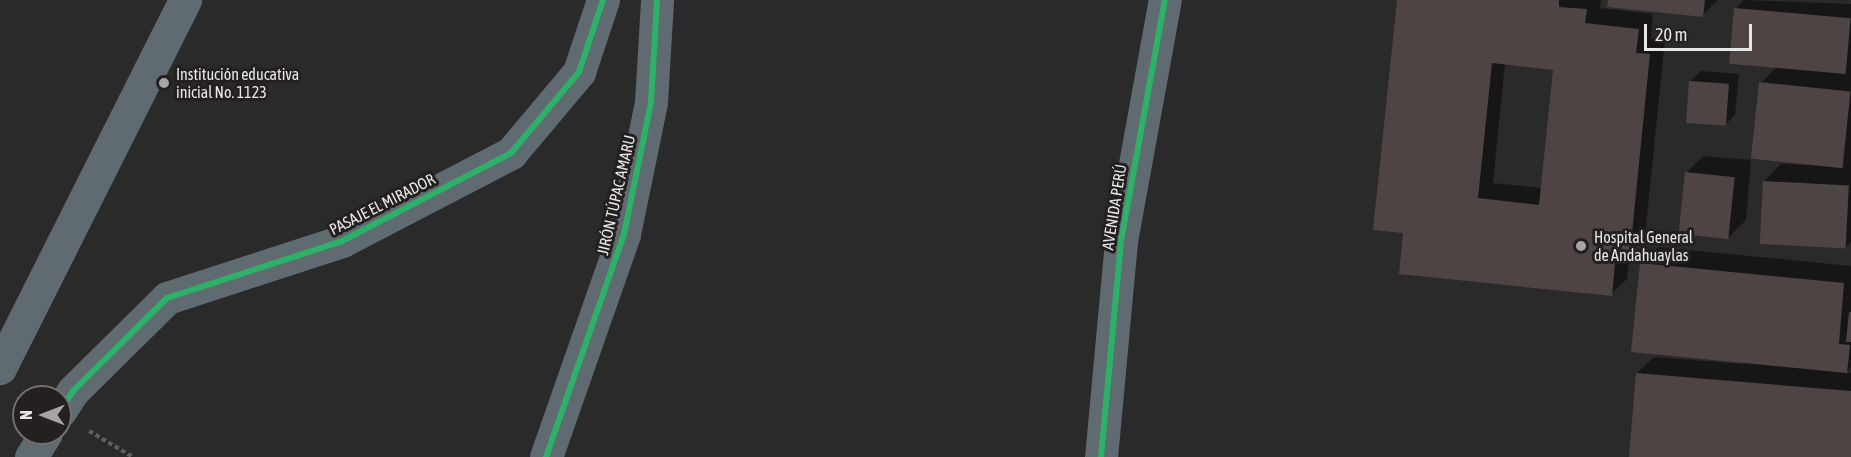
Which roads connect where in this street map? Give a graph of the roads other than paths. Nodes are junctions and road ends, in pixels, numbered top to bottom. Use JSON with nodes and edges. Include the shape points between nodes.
{"nodes":[{"id":1,"x":185,"y":0,"type":"edge"},
{"id":2,"x":603,"y":0,"type":"edge"},
{"id":3,"x":657,"y":0,"type":"edge"},
{"id":4,"x":1165,"y":0,"type":"edge"},
{"id":5,"x":0,"y":368,"type":"edge"},
{"id":6,"x":72,"y":393,"type":"edge"},
{"id":7,"x":546,"y":457,"type":"edge"},
{"id":8,"x":1101,"y":457,"type":"edge"}],
"edges":[{"from":1,"to":5,"type":"street"},
{"from":2,"to":6,"type":"street","name":"PASAJE EL MIRADOR","via":[[579,72],[511,153],[342,241],[167,298]]},
{"from":3,"to":7,"type":"street","name":"JIRÓN TÚPAC AMARU","via":[[651,102],[624,234]]},
{"from":4,"to":8,"type":"street","name":"AVENIDA PERÚ","via":[[1121,241]]}]}
